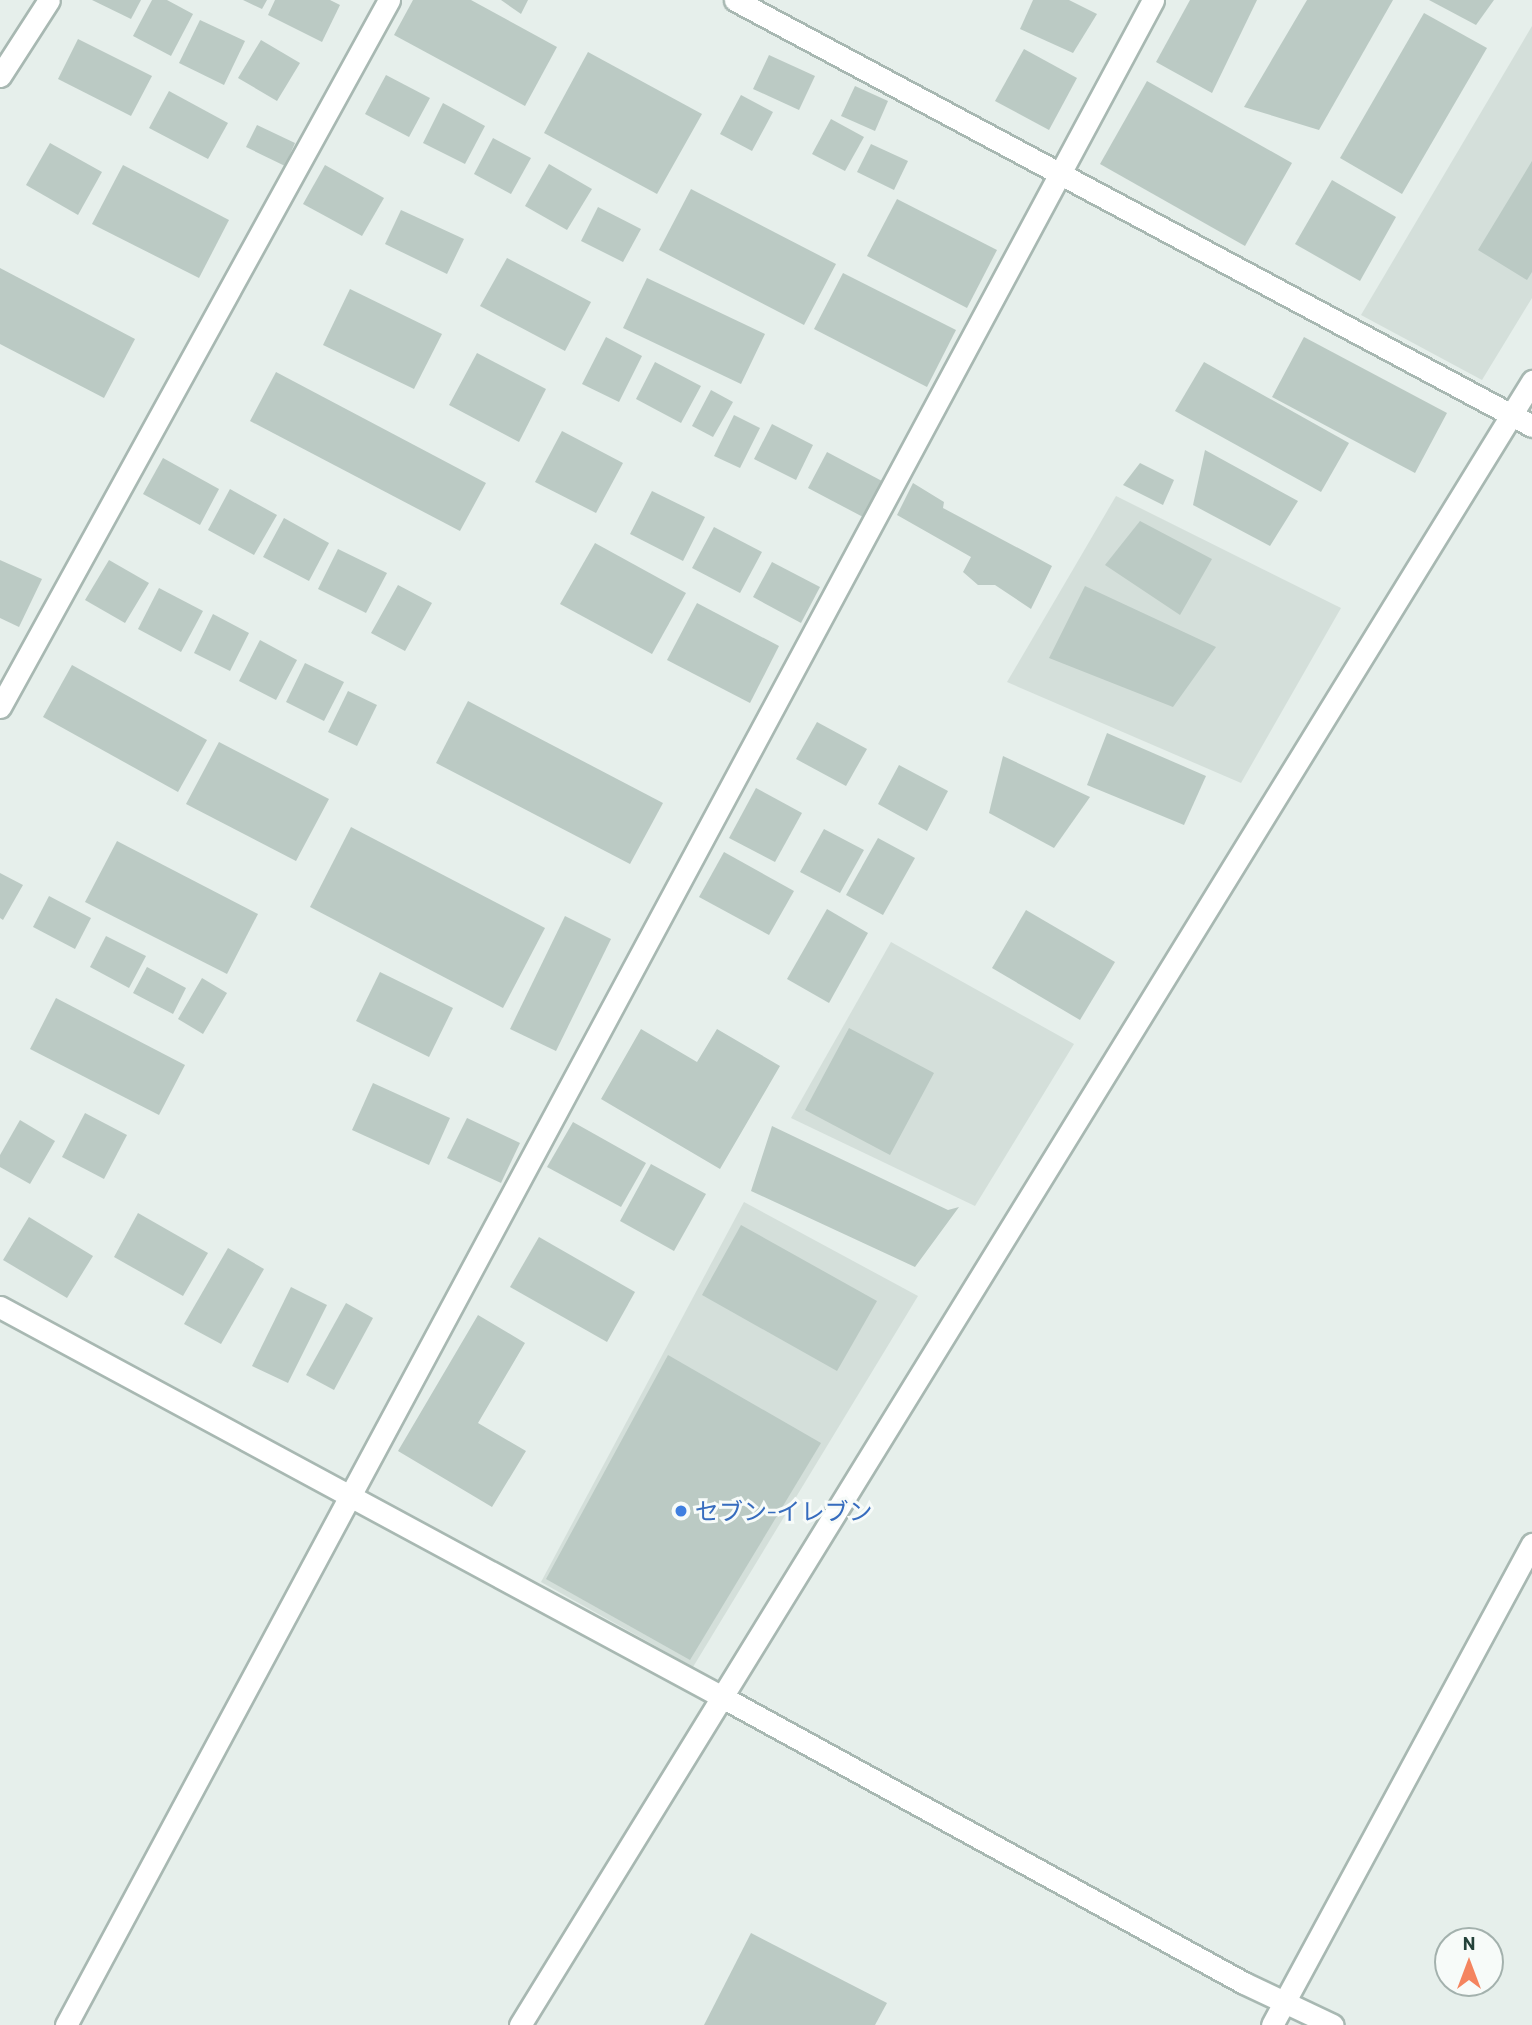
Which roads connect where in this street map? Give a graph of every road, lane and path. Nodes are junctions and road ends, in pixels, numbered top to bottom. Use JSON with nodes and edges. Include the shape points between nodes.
{"nodes":[{"id":1,"x":49,"y":0,"type":"edge"},
{"id":2,"x":389,"y":0,"type":"edge"},
{"id":3,"x":735,"y":0,"type":"edge"},
{"id":4,"x":1153,"y":0,"type":"edge"},
{"id":5,"x":0,"y":76,"type":"edge"},
{"id":6,"x":1059,"y":175,"type":"junction"},
{"id":7,"x":1532,"y":381,"type":"edge"},
{"id":8,"x":1512,"y":414,"type":"junction"},
{"id":9,"x":1532,"y":426,"type":"edge"},
{"id":10,"x":0,"y":707,"type":"edge"},
{"id":11,"x":0,"y":1307,"type":"edge"},
{"id":12,"x":352,"y":1500,"type":"junction"},
{"id":13,"x":1532,"y":1545,"type":"edge"},
{"id":14,"x":724,"y":1698,"type":"junction"},
{"id":15,"x":1286,"y":1999,"type":"junction"},
{"id":16,"x":66,"y":2025,"type":"edge"},
{"id":17,"x":520,"y":2025,"type":"edge"},
{"id":18,"x":1272,"y":2025,"type":"edge"},
{"id":19,"x":1333,"y":2025,"type":"edge"}],
"edges":[{"from":1,"to":5,"type":"street"},
{"from":2,"to":10,"type":"street"},
{"from":3,"to":6,"type":"street"},
{"from":4,"to":6,"type":"street"},
{"from":6,"to":8,"type":"street"},
{"from":6,"to":12,"type":"street"},
{"from":7,"to":8,"type":"street"},
{"from":8,"to":9,"type":"street"},
{"from":8,"to":14,"type":"street"},
{"from":11,"to":12,"type":"street"},
{"from":12,"to":14,"type":"street"},
{"from":12,"to":16,"type":"street"},
{"from":13,"to":15,"type":"street"},
{"from":14,"to":15,"type":"street","via":[[1244,1983]]},
{"from":14,"to":17,"type":"street"},
{"from":15,"to":18,"type":"street"},
{"from":15,"to":19,"type":"street"}]}
